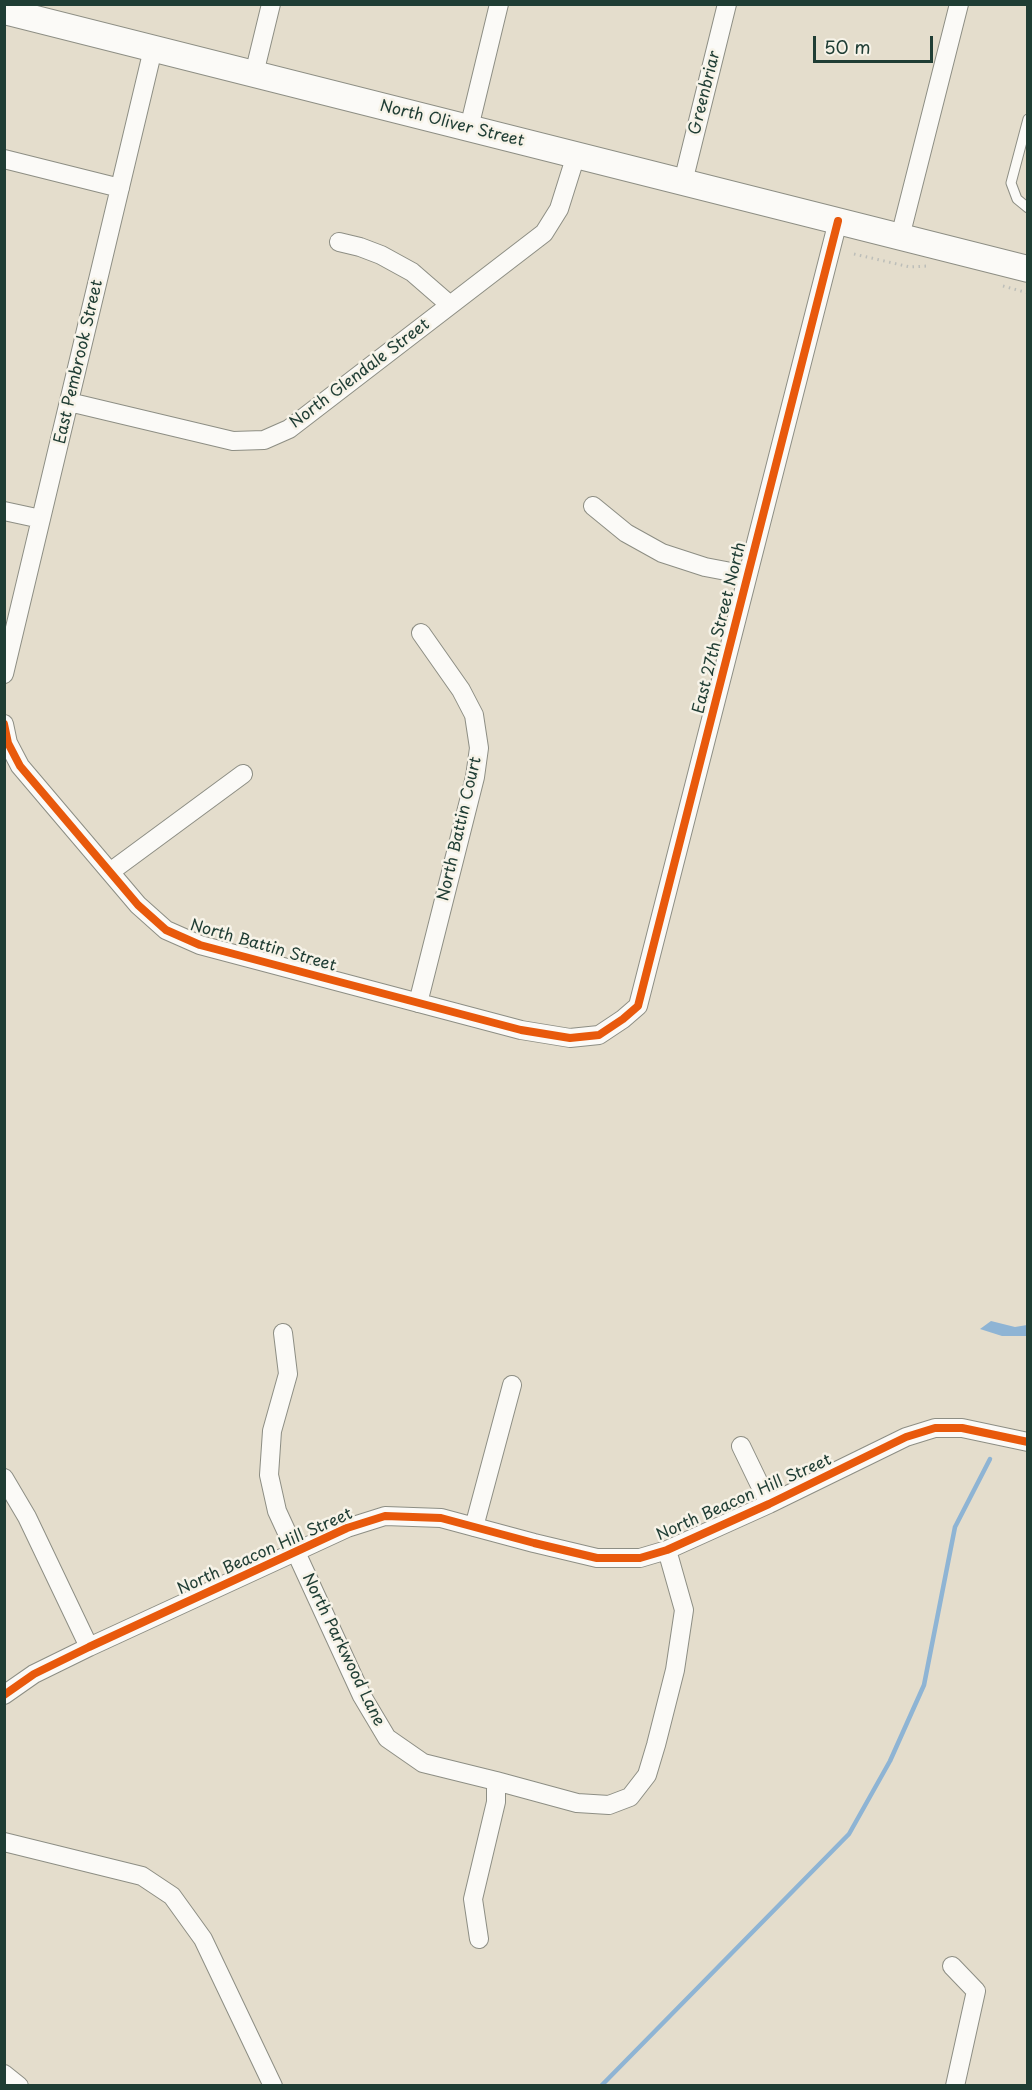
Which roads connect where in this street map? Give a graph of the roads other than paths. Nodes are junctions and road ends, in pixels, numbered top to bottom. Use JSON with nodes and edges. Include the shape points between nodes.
{"nodes":[{"id":1,"x":271,"y":4,"type":"edge"},
{"id":2,"x":499,"y":4,"type":"edge"},
{"id":3,"x":727,"y":4,"type":"edge"},
{"id":4,"x":959,"y":4,"type":"edge"},
{"id":5,"x":4,"y":11,"type":"edge"},
{"id":6,"x":43,"y":12,"type":"edge"},
{"id":7,"x":153,"y":49,"type":"junction"},
{"id":8,"x":254,"y":74,"type":"junction"},
{"id":9,"x":1028,"y":119,"type":"edge"},
{"id":10,"x":469,"y":128,"type":"junction"},
{"id":11,"x":576,"y":155,"type":"junction"},
{"id":12,"x":4,"y":159,"type":"edge"},
{"id":13,"x":683,"y":182,"type":"junction"},
{"id":14,"x":120,"y":188,"type":"junction"},
{"id":15,"x":1028,"y":208,"type":"edge"},
{"id":16,"x":838,"y":221,"type":"junction"},
{"id":17,"x":900,"y":237,"type":"junction"},
{"id":18,"x":339,"y":242,"type":"dead end"},
{"id":19,"x":1028,"y":269,"type":"edge"},
{"id":20,"x":450,"y":305,"type":"junction"},
{"id":21,"x":69,"y":402,"type":"junction"},
{"id":22,"x":593,"y":507,"type":"dead end"},
{"id":23,"x":4,"y":511,"type":"edge"},
{"id":24,"x":41,"y":519,"type":"junction"},
{"id":25,"x":747,"y":575,"type":"junction"},
{"id":26,"x":421,"y":633,"type":"dead end"},
{"id":27,"x":4,"y":674,"type":"edge"},
{"id":28,"x":4,"y":724,"type":"edge"},
{"id":29,"x":243,"y":774,"type":"dead end"},
{"id":30,"x":110,"y":872,"type":"junction"},
{"id":31,"x":418,"y":1003,"type":"junction"},
{"id":32,"x":609,"y":1029,"type":"joint"},
{"id":33,"x":283,"y":1333,"type":"dead end"},
{"id":34,"x":512,"y":1385,"type":"dead end"},
{"id":35,"x":1028,"y":1442,"type":"edge"},
{"id":36,"x":741,"y":1446,"type":"dead end"},
{"id":37,"x":4,"y":1478,"type":"edge"},
{"id":38,"x":769,"y":1504,"type":"junction"},
{"id":39,"x":474,"y":1527,"type":"junction"},
{"id":40,"x":667,"y":1550,"type":"junction"},
{"id":41,"x":296,"y":1551,"type":"junction"},
{"id":42,"x":89,"y":1647,"type":"junction"},
{"id":43,"x":4,"y":1695,"type":"edge"},
{"id":44,"x":496,"y":1781,"type":"junction"},
{"id":45,"x":4,"y":1842,"type":"edge"},
{"id":46,"x":479,"y":1939,"type":"dead end"},
{"id":47,"x":952,"y":1966,"type":"dead end"},
{"id":48,"x":4,"y":2074,"type":"edge"},
{"id":49,"x":19,"y":2085,"type":"edge"},
{"id":50,"x":273,"y":2085,"type":"edge"},
{"id":51,"x":955,"y":2085,"type":"edge"}],
"edges":[{"from":1,"to":8,"type":"street"},
{"from":2,"to":10,"type":"street"},
{"from":3,"to":13,"type":"street","name":"Greenbriar"},
{"from":4,"to":17,"type":"street"},
{"from":5,"to":6,"type":"main road","name":"North Oliver Street"},
{"from":6,"to":7,"type":"main road","name":"North Oliver Street"},
{"from":7,"to":8,"type":"main road","name":"North Oliver Street"},
{"from":7,"to":14,"type":"street","name":"East Pembrook Street"},
{"from":8,"to":10,"type":"main road","name":"North Oliver Street"},
{"from":9,"to":15,"type":"lane","via":[[1011,183],[1017,199]]},
{"from":10,"to":11,"type":"main road","name":"North Oliver Street"},
{"from":11,"to":13,"type":"main road","name":"North Oliver Street"},
{"from":11,"to":20,"type":"street","name":"North Glendale Street","via":[[559,209],[544,233]]},
{"from":12,"to":14,"type":"street"},
{"from":13,"to":16,"type":"main road","name":"North Oliver Street"},
{"from":14,"to":21,"type":"street","name":"East Pembrook Street"},
{"from":16,"to":17,"type":"main road","name":"North Oliver Street"},
{"from":16,"to":25,"type":"street","name":"East 27th Street North"},
{"from":17,"to":19,"type":"main road","name":"North Oliver Street"},
{"from":18,"to":20,"type":"street","via":[[381,255],[412,272]]},
{"from":20,"to":21,"type":"street","name":"North Glendale Street","via":[[289,429],[264,440],[233,441]]},
{"from":21,"to":24,"type":"street","name":"East Pembrook Street"},
{"from":22,"to":25,"type":"street","via":[[626,533],[662,553]]},
{"from":23,"to":24,"type":"street"},
{"from":24,"to":27,"type":"street","name":"East Pembrook Street"},
{"from":25,"to":32,"type":"street","name":"East 27th Street North","via":[[638,1005]]},
{"from":26,"to":31,"type":"street","name":"North Battin Court","via":[[465,698],[474,716],[479,748]]},
{"from":28,"to":30,"type":"street","name":"North Battin Street","via":[[8,743],[20,766]]},
{"from":29,"to":30,"type":"street"},
{"from":30,"to":31,"type":"street","name":"North Battin Street","via":[[166,930],[200,945]]},
{"from":31,"to":32,"type":"street","name":"North Battin Street","via":[[521,1030],[570,1038],[599,1035]]},
{"from":33,"to":41,"type":"street","name":"North Parkwood Lane","via":[[288,1374],[272,1431],[269,1475],[277,1511]]},
{"from":34,"to":39,"type":"street"},
{"from":35,"to":38,"type":"street","name":"North Beacon Hill Street","via":[[962,1428],[934,1428],[906,1437]]},
{"from":36,"to":38,"type":"street"},
{"from":37,"to":42,"type":"street","via":[[27,1517]]},
{"from":38,"to":40,"type":"street","name":"North Beacon Hill Street"},
{"from":39,"to":40,"type":"street","name":"North Beacon Hill Street","via":[[597,1558],[640,1558]]},
{"from":39,"to":41,"type":"street","name":"North Beacon Hill Street","via":[[441,1518],[385,1516]]},
{"from":40,"to":44,"type":"street","via":[[684,1610],[675,1670],[647,1775],[630,1797],[609,1805],[577,1803]]},
{"from":41,"to":42,"type":"street","name":"North Beacon Hill Street"},
{"from":41,"to":44,"type":"street","name":"North Parkwood Lane","via":[[362,1696],[387,1737],[423,1764]]},
{"from":42,"to":43,"type":"street","name":"North Beacon Hill Street","via":[[34,1674]]},
{"from":44,"to":46,"type":"street","via":[[496,1802],[473,1899]]},
{"from":45,"to":50,"type":"street","via":[[142,1876],[172,1896],[203,1939]]},
{"from":47,"to":51,"type":"street","via":[[976,1991]]},
{"from":48,"to":49,"type":"street"}]}
